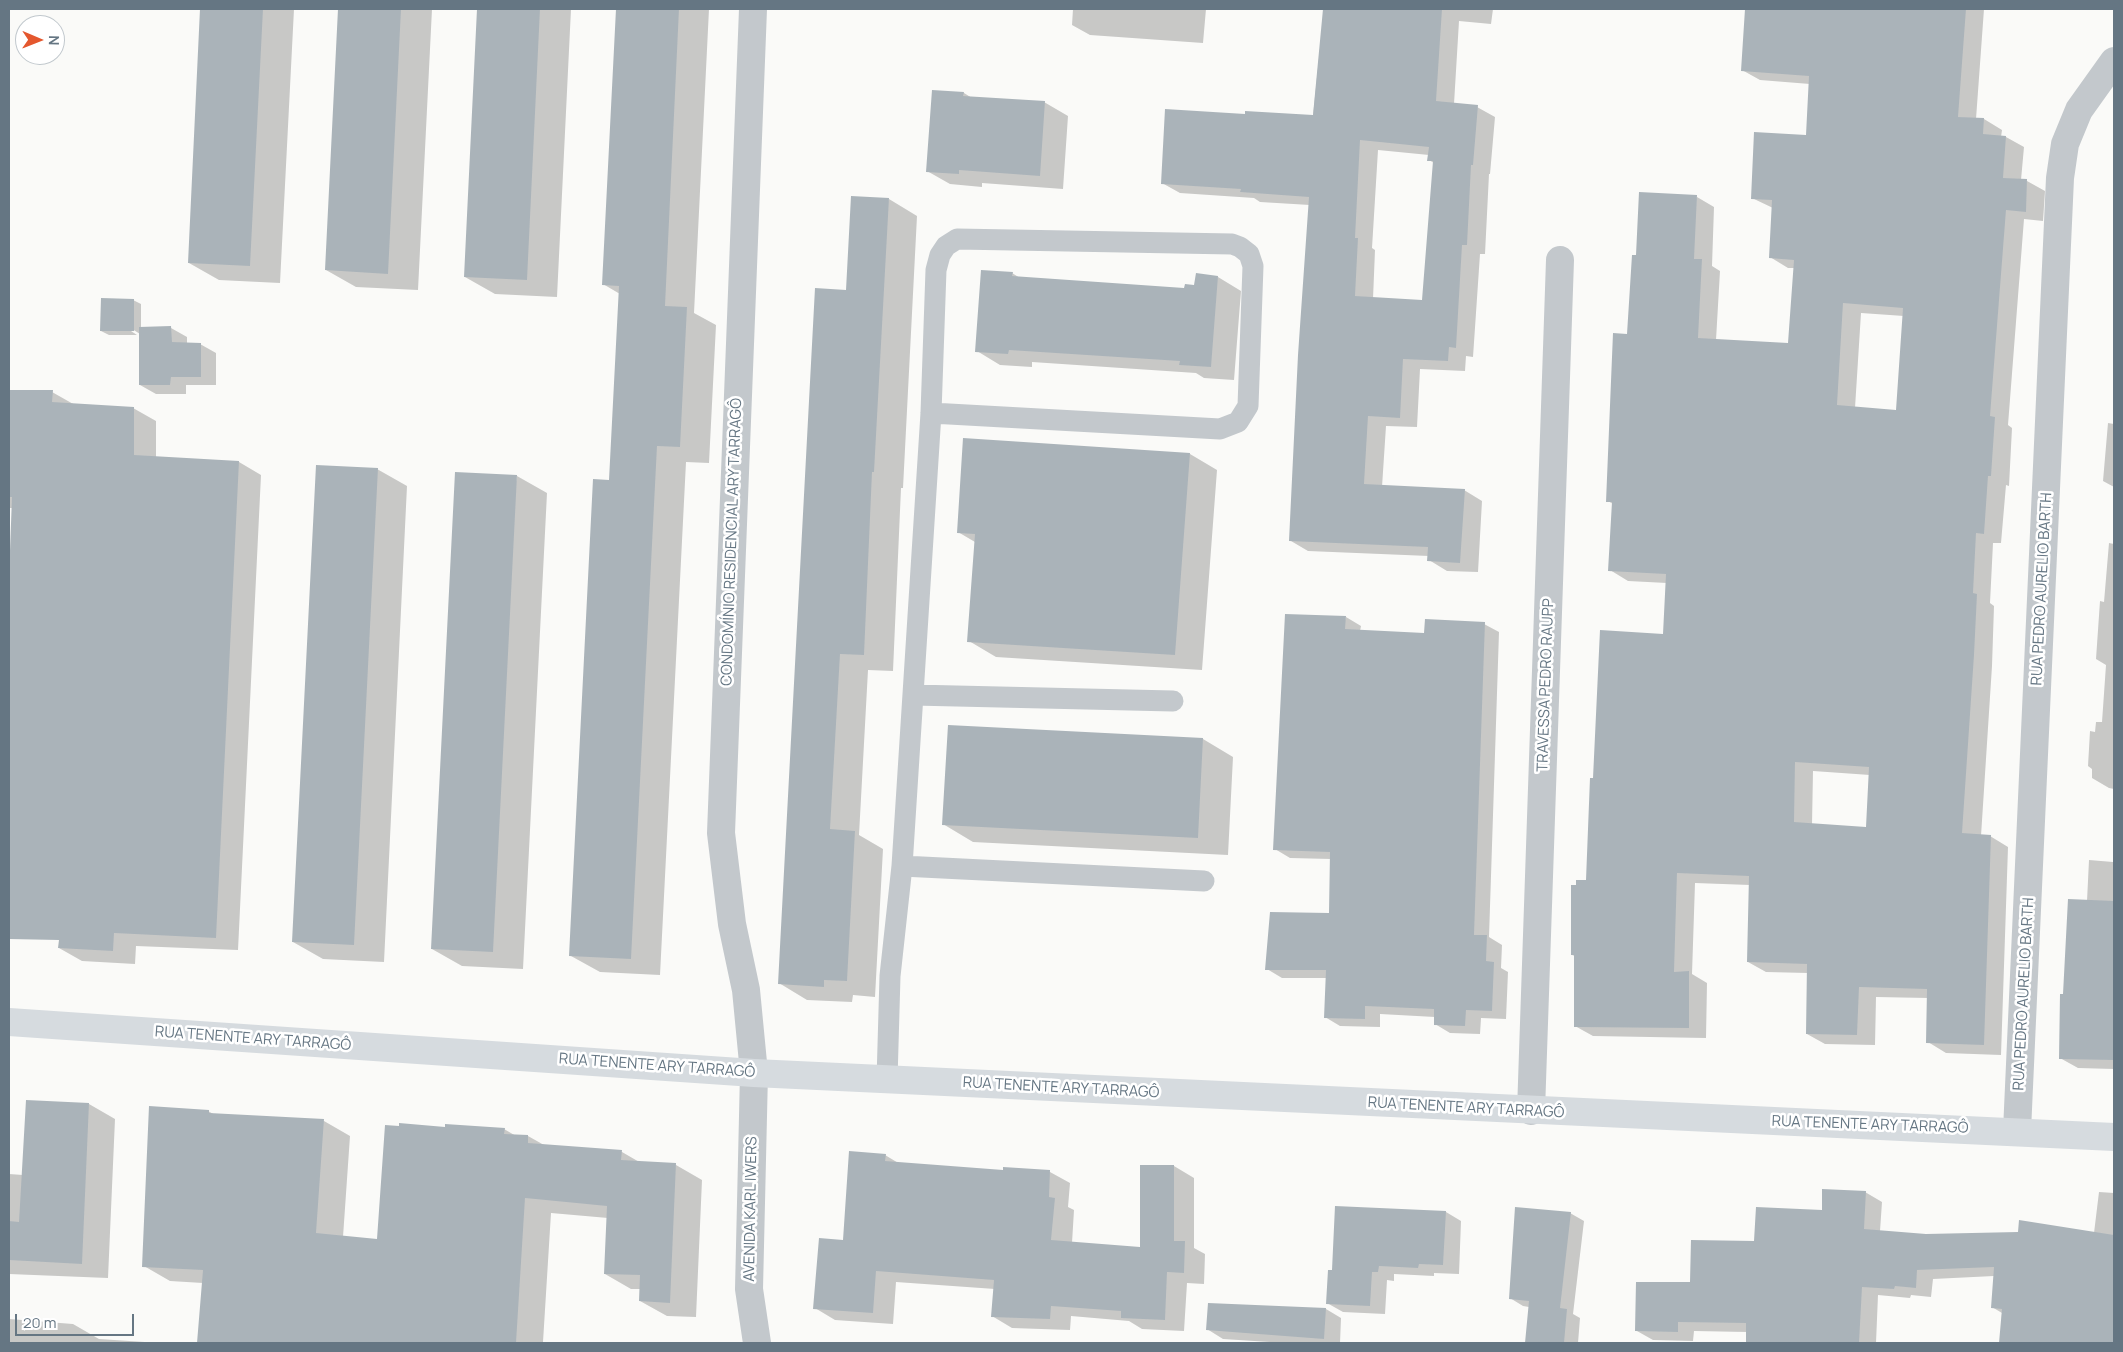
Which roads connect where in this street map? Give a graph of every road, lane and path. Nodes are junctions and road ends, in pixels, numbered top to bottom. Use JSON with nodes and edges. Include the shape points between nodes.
{"nodes":[{"id":1,"x":753,"y":9,"type":"edge"},
{"id":2,"x":2114,"y":61,"type":"edge"},
{"id":3,"x":1560,"y":260,"type":"dead end"},
{"id":4,"x":932,"y":412,"type":"junction"},
{"id":5,"x":913,"y":695,"type":"junction"},
{"id":6,"x":1173,"y":701,"type":"dead end"},
{"id":7,"x":902,"y":866,"type":"junction"},
{"id":8,"x":1204,"y":881,"type":"dead end"},
{"id":9,"x":9,"y":1022,"type":"edge"},
{"id":10,"x":754,"y":1073,"type":"junction"},
{"id":11,"x":888,"y":1080,"type":"junction"},
{"id":12,"x":1531,"y":1111,"type":"junction"},
{"id":13,"x":2017,"y":1131,"type":"junction"},
{"id":14,"x":2114,"y":1137,"type":"edge"},
{"id":15,"x":757,"y":1343,"type":"edge"}],
"edges":[{"from":1,"to":10,"type":"street","name":"CONDOMÍNIO RESIDENCIAL ARY TARRAGÔ","via":[[721,833],[732,924],[746,990]]},
{"from":2,"to":13,"type":"street","name":"RUA PEDRO AURELIO BARTH","via":[[2080,110],[2065,144],[2060,178]]},
{"from":3,"to":12,"type":"street","name":"TRAVESSA PEDRO RAUPP"},
{"from":4,"to":4,"type":"lane","via":[[936,270],[946,246],[957,239],[1232,244],[1249,254],[1253,266],[1248,406],[1238,422],[1220,428]]},
{"from":4,"to":5,"type":"lane"},
{"from":5,"to":6,"type":"lane"},
{"from":5,"to":7,"type":"lane"},
{"from":7,"to":8,"type":"lane"},
{"from":7,"to":11,"type":"lane","via":[[890,976]]},
{"from":9,"to":10,"type":"main road","name":"RUA TENENTE ARY TARRAGÔ"},
{"from":10,"to":11,"type":"main road","name":"RUA TENENTE ARY TARRAGÔ"},
{"from":10,"to":15,"type":"street","name":"AVENIDA KARL IWERS","via":[[749,1289]]},
{"from":11,"to":12,"type":"main road","name":"RUA TENENTE ARY TARRAGÔ"},
{"from":12,"to":13,"type":"main road","name":"RUA TENENTE ARY TARRAGÔ"},
{"from":13,"to":14,"type":"main road","name":"RUA TENENTE ARY TARRAGÔ"}]}
